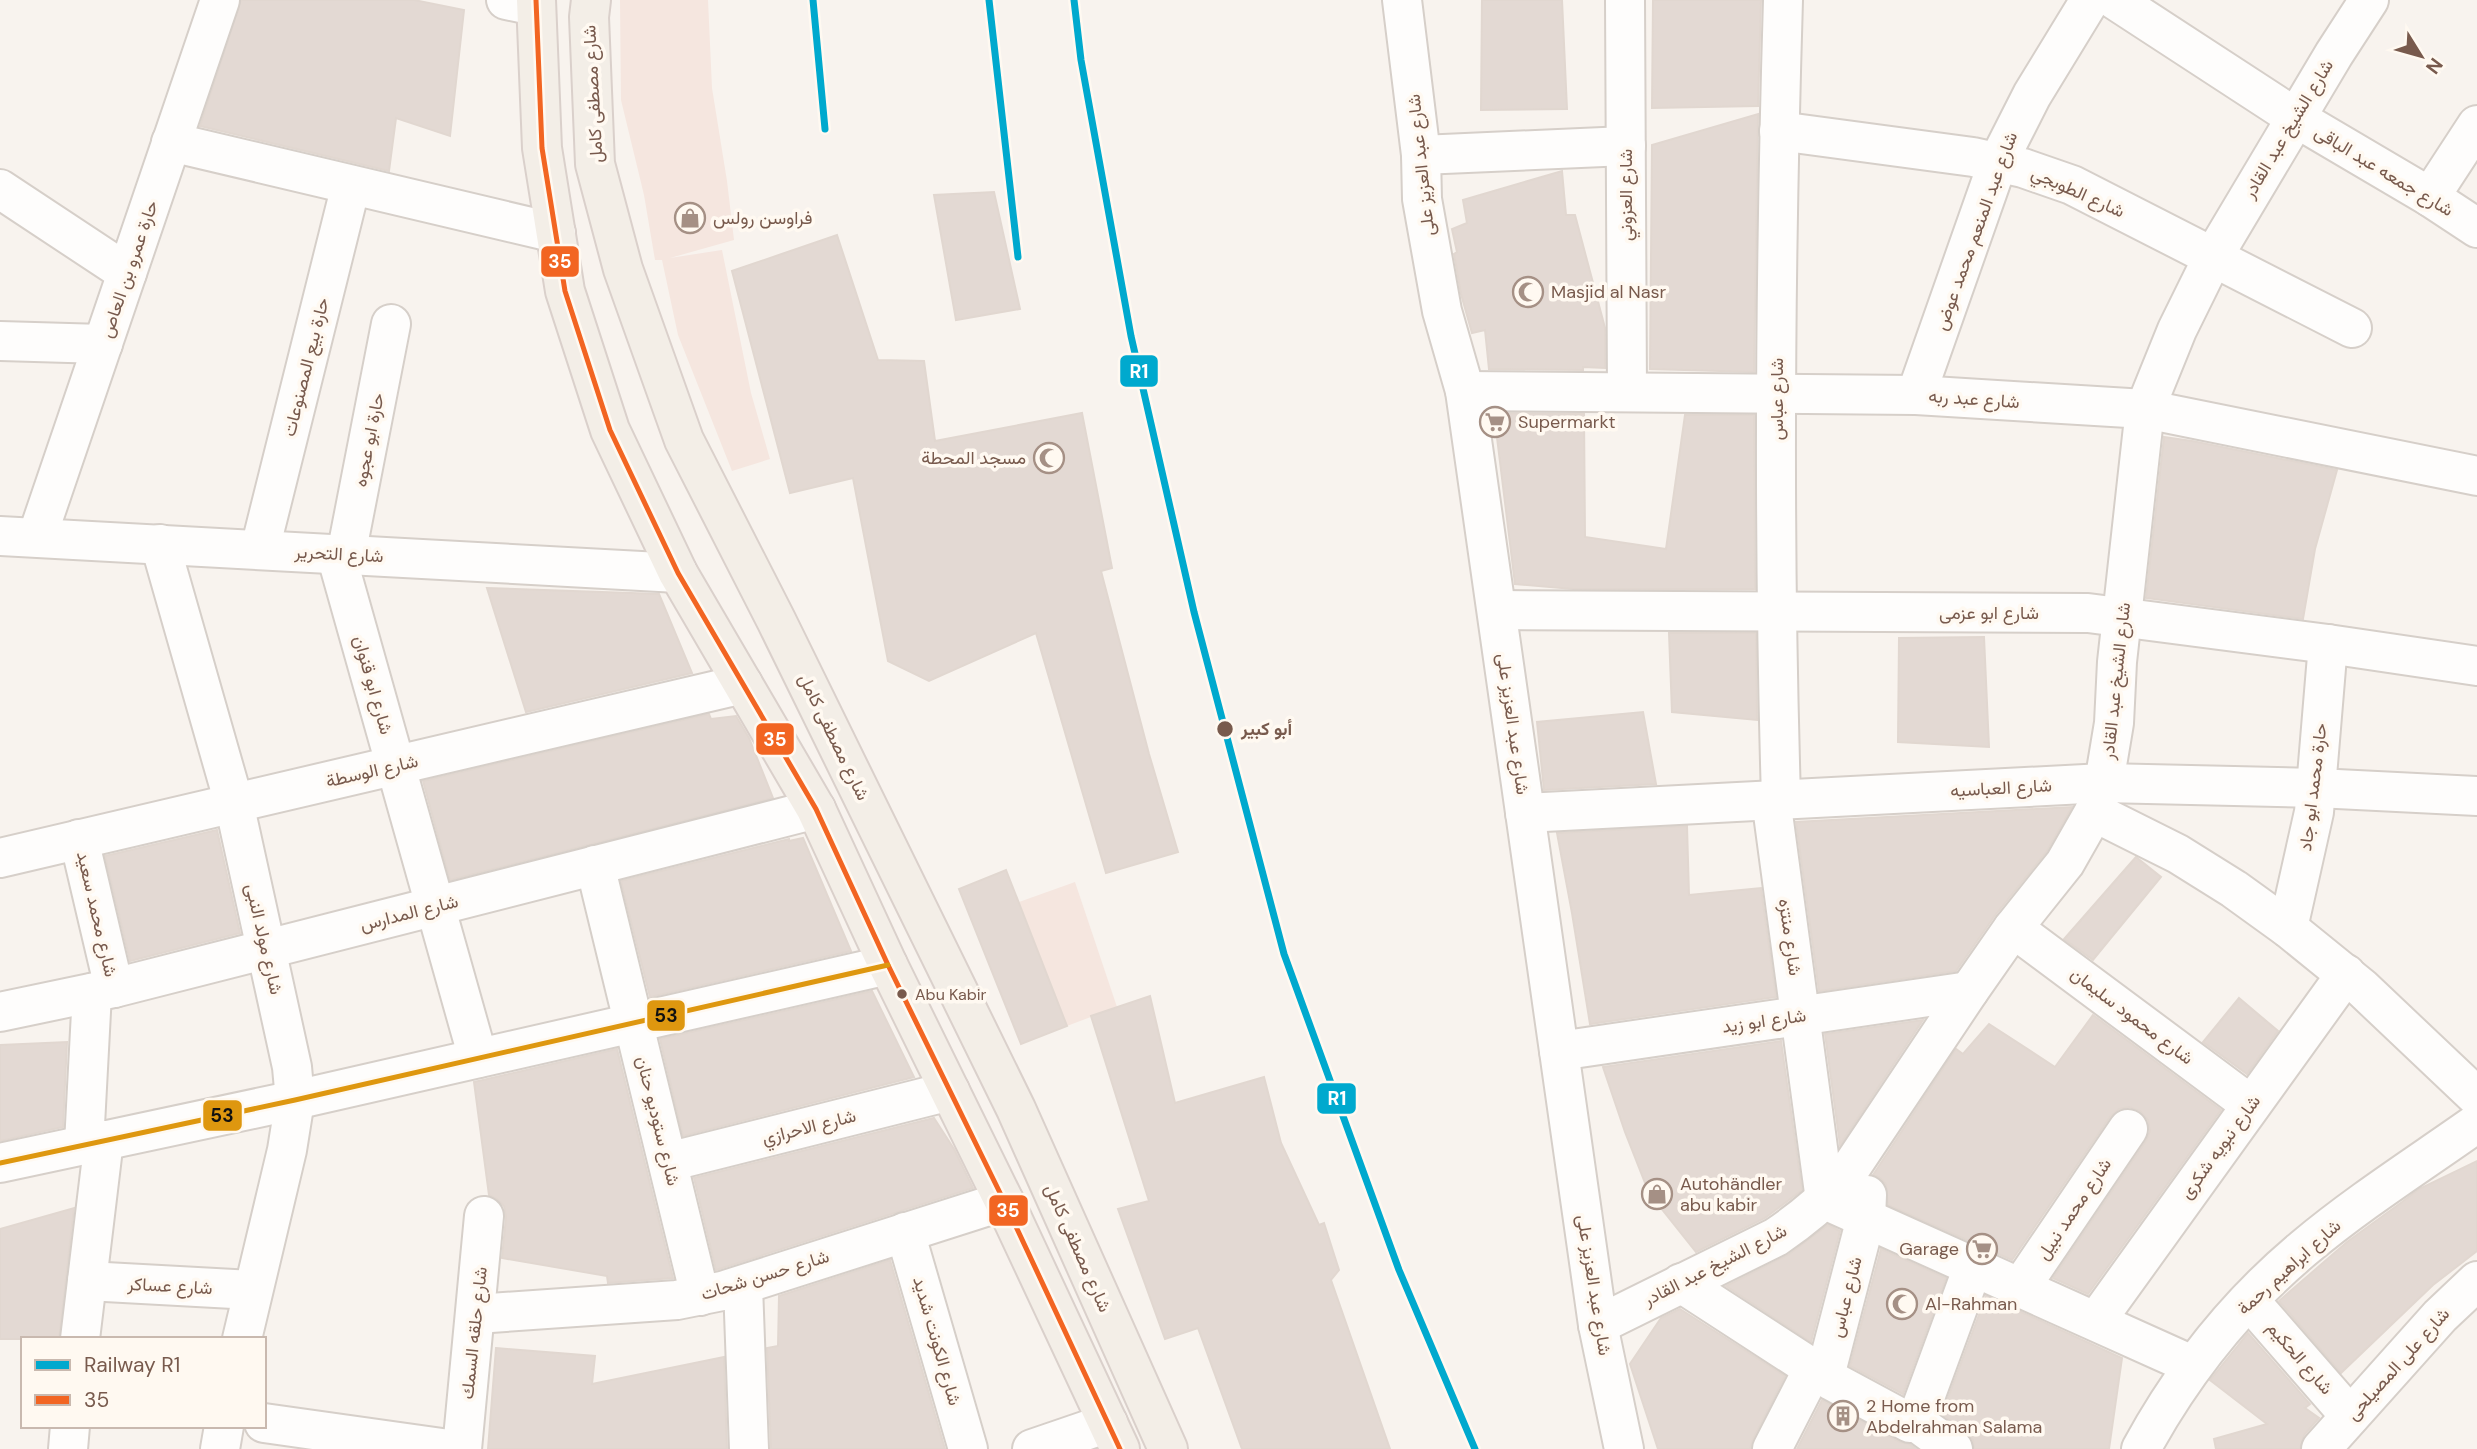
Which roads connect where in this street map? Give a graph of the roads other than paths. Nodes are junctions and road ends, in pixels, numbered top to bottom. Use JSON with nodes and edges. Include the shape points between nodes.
{"nodes":[{"id":1,"x":220,"y":0,"type":"edge"},
{"id":2,"x":591,"y":0,"type":"edge"},
{"id":3,"x":1402,"y":0,"type":"edge"},
{"id":4,"x":1625,"y":0,"type":"edge"},
{"id":5,"x":1783,"y":0,"type":"edge"},
{"id":6,"x":2090,"y":0,"type":"edge"},
{"id":7,"x":2115,"y":0,"type":"edge"},
{"id":8,"x":2370,"y":0,"type":"edge"},
{"id":9,"x":526,"y":2,"type":"edge"},
{"id":10,"x":2296,"y":118,"type":"junction"},
{"id":11,"x":2477,"y":125,"type":"edge"},
{"id":12,"x":1779,"y":131,"type":"junction"},
{"id":13,"x":172,"y":142,"type":"junction"},
{"id":14,"x":1626,"y":146,"type":"junction"},
{"id":15,"x":1421,"y":155,"type":"junction"},
{"id":16,"x":1998,"y":162,"type":"junction"},
{"id":17,"x":351,"y":185,"type":"junction"},
{"id":18,"x":0,"y":190,"type":"edge"},
{"id":19,"x":2430,"y":197,"type":"junction"},
{"id":20,"x":2477,"y":228,"type":"edge"},
{"id":21,"x":556,"y":233,"type":"junction"},
{"id":22,"x":2213,"y":257,"type":"junction"},
{"id":23,"x":127,"y":273,"type":"junction"},
{"id":24,"x":391,"y":324,"type":"dead end"},
{"id":25,"x":2352,"y":328,"type":"dead end"},
{"id":26,"x":0,"y":341,"type":"edge"},
{"id":27,"x":103,"y":344,"type":"junction"},
{"id":28,"x":1465,"y":391,"type":"junction"},
{"id":29,"x":1627,"y":391,"type":"junction"},
{"id":30,"x":1777,"y":393,"type":"junction"},
{"id":31,"x":1916,"y":395,"type":"junction"},
{"id":32,"x":2145,"y":410,"type":"junction"},
{"id":33,"x":2477,"y":476,"type":"edge"},
{"id":34,"x":0,"y":536,"type":"edge"},
{"id":35,"x":37,"y":537,"type":"junction"},
{"id":36,"x":160,"y":544,"type":"junction"},
{"id":37,"x":260,"y":549,"type":"junction"},
{"id":38,"x":341,"y":554,"type":"junction"},
{"id":39,"x":678,"y":573,"type":"junction"},
{"id":40,"x":1498,"y":610,"type":"junction"},
{"id":41,"x":1776,"y":611,"type":"junction"},
{"id":42,"x":2122,"y":616,"type":"junction"},
{"id":43,"x":2328,"y":644,"type":"junction"},
{"id":44,"x":2477,"y":666,"type":"edge"},
{"id":45,"x":743,"y":684,"type":"junction"},
{"id":46,"x":396,"y":765,"type":"junction"},
{"id":47,"x":2317,"y":788,"type":"junction"},
{"id":48,"x":2477,"y":796,"type":"edge"},
{"id":49,"x":2099,"y":797,"type":"junction"},
{"id":50,"x":1776,"y":798,"type":"junction"},
{"id":51,"x":234,"y":803,"type":"junction"},
{"id":52,"x":816,"y":808,"type":"junction"},
{"id":53,"x":1525,"y":813,"type":"junction"},
{"id":54,"x":79,"y":839,"type":"junction"},
{"id":55,"x":0,"y":858,"type":"edge"},
{"id":56,"x":595,"y":865,"type":"junction"},
{"id":57,"x":435,"y":906,"type":"junction"},
{"id":58,"x":2013,"y":928,"type":"junction"},
{"id":59,"x":2288,"y":928,"type":"junction"},
{"id":60,"x":267,"y":949,"type":"junction"},
{"id":61,"x":888,"y":965,"type":"junction"},
{"id":62,"x":2346,"y":974,"type":"junction"},
{"id":63,"x":103,"y":991,"type":"junction"},
{"id":64,"x":1969,"y":991,"type":"junction"},
{"id":65,"x":0,"y":1012,"type":"edge"},
{"id":66,"x":1800,"y":1015,"type":"junction"},
{"id":67,"x":634,"y":1023,"type":"junction"},
{"id":68,"x":1559,"y":1051,"type":"junction"},
{"id":69,"x":478,"y":1058,"type":"junction"},
{"id":70,"x":950,"y":1091,"type":"junction"},
{"id":71,"x":2477,"y":1097,"type":"edge"},
{"id":72,"x":295,"y":1100,"type":"junction"},
{"id":73,"x":2251,"y":1105,"type":"junction"},
{"id":74,"x":2477,"y":1123,"type":"edge"},
{"id":75,"x":2128,"y":1129,"type":"dead end"},
{"id":76,"x":1870,"y":1141,"type":"junction"},
{"id":77,"x":94,"y":1142,"type":"junction"},
{"id":78,"x":668,"y":1162,"type":"junction"},
{"id":79,"x":0,"y":1163,"type":"edge"},
{"id":80,"x":1825,"y":1200,"type":"junction"},
{"id":81,"x":1004,"y":1201,"type":"junction"},
{"id":82,"x":484,"y":1216,"type":"dead end"},
{"id":83,"x":1866,"y":1218,"type":"junction"},
{"id":84,"x":905,"y":1232,"type":"junction"},
{"id":85,"x":1973,"y":1267,"type":"junction"},
{"id":86,"x":87,"y":1281,"type":"junction"},
{"id":87,"x":2477,"y":1281,"type":"edge"},
{"id":88,"x":1681,"y":1283,"type":"junction"},
{"id":89,"x":743,"y":1286,"type":"junction"},
{"id":90,"x":2020,"y":1289,"type":"junction"},
{"id":91,"x":252,"y":1290,"type":"junction"},
{"id":92,"x":700,"y":1296,"type":"junction"},
{"id":93,"x":2249,"y":1300,"type":"junction"},
{"id":94,"x":476,"y":1314,"type":"junction"},
{"id":95,"x":2096,"y":1321,"type":"junction"},
{"id":96,"x":1598,"y":1325,"type":"junction"},
{"id":97,"x":80,"y":1337,"type":"edge"},
{"id":98,"x":242,"y":1337,"type":"edge"},
{"id":99,"x":2192,"y":1365,"type":"junction"},
{"id":100,"x":1819,"y":1373,"type":"junction"},
{"id":101,"x":2350,"y":1416,"type":"junction"},
{"id":102,"x":266,"y":1423,"type":"edge"},
{"id":103,"x":70,"y":1428,"type":"edge"},
{"id":104,"x":224,"y":1428,"type":"edge"},
{"id":105,"x":1114,"y":1436,"type":"edge"},
{"id":106,"x":1926,"y":1437,"type":"edge"},
{"id":107,"x":68,"y":1449,"type":"edge"},
{"id":108,"x":220,"y":1449,"type":"edge"},
{"id":109,"x":449,"y":1449,"type":"edge"},
{"id":110,"x":462,"y":1449,"type":"edge"},
{"id":111,"x":749,"y":1449,"type":"edge"},
{"id":112,"x":968,"y":1449,"type":"edge"},
{"id":113,"x":1032,"y":1449,"type":"edge"},
{"id":114,"x":1168,"y":1449,"type":"edge"},
{"id":115,"x":1624,"y":1449,"type":"edge"},
{"id":116,"x":1772,"y":1449,"type":"edge"},
{"id":117,"x":2141,"y":1449,"type":"edge"},
{"id":118,"x":2321,"y":1449,"type":"edge"}],
"edges":[{"from":1,"to":13,"type":"street","name":"حارة عمرو بن العاص"},
{"from":2,"to":114,"type":"main road","name":"شارع مصطفى كامل","via":[[595,164],[623,269],[684,440],[1016,1109]]},
{"from":3,"to":15,"type":"street","name":"شارع عبد العزيز على"},
{"from":4,"to":14,"type":"street","name":"شارع العزوني"},
{"from":5,"to":12,"type":"street","name":"شارع عباس"},
{"from":6,"to":16,"type":"street","name":"شارع عبد المنعم محمد عوض","via":[[2032,94]]},
{"from":7,"to":10,"type":"street","name":"شارع جمعه عبد الباقى"},
{"from":8,"to":10,"type":"street","name":"شارع الشيخ عبد القادر"},
{"from":9,"to":21,"type":"main road"},
{"from":10,"to":19,"type":"street","name":"شارع جمعه عبد الباقى"},
{"from":10,"to":22,"type":"street","name":"شارع الشيخ عبد القادر"},
{"from":11,"to":19,"type":"street"},
{"from":12,"to":16,"type":"street","name":"شارع الطوبجي"},
{"from":12,"to":30,"type":"street","name":"شارع عباس"},
{"from":13,"to":17,"type":"street"},
{"from":13,"to":23,"type":"street","name":"حارة عمرو بن العاص"},
{"from":14,"to":15,"type":"street"},
{"from":14,"to":29,"type":"street","name":"شارع العزوني"},
{"from":15,"to":28,"type":"street","name":"شارع عبد العزيز على","via":[[1422,200],[1443,311]]},
{"from":16,"to":22,"type":"street","name":"شارع الطوبجي","via":[[2072,185]]},
{"from":16,"to":31,"type":"street","name":"شارع عبد المنعم محمد عوض"},
{"from":17,"to":21,"type":"street"},
{"from":17,"to":37,"type":"street","name":"حارة بيع المصنوعات"},
{"from":18,"to":23,"type":"street"},
{"from":19,"to":20,"type":"street","name":"شارع جمعه عبد الباقى"},
{"from":21,"to":39,"type":"main road","via":[[565,291],[610,429]]},
{"from":22,"to":25,"type":"street","name":"شارع الطوبجي"},
{"from":22,"to":32,"type":"street","name":"شارع الشيخ عبد القادر"},
{"from":23,"to":27,"type":"street","name":"حارة عمرو بن العاص"},
{"from":24,"to":38,"type":"street","name":"حارة ابو عجوه"},
{"from":26,"to":27,"type":"street"},
{"from":27,"to":35,"type":"street","name":"حارة عمرو بن العاص"},
{"from":28,"to":29,"type":"street","name":"شارع عبد ربه"},
{"from":28,"to":40,"type":"street","name":"شارع عبد العزيز على"},
{"from":29,"to":30,"type":"street","name":"شارع عبد ربه"},
{"from":30,"to":31,"type":"street","name":"شارع عبد ربه"},
{"from":30,"to":41,"type":"street","name":"شارع عباس"},
{"from":31,"to":32,"type":"street","name":"شارع عبد ربه"},
{"from":32,"to":33,"type":"street","name":"شارع عبد ربه"},
{"from":32,"to":42,"type":"street","name":"شارع الشيخ عبد القادر"},
{"from":34,"to":35,"type":"street","name":"شارع التحرير"},
{"from":35,"to":36,"type":"street","name":"شارع التحرير"},
{"from":36,"to":37,"type":"street","name":"شارع التحرير"},
{"from":36,"to":51,"type":"street","name":"شارع مولد النبى"},
{"from":37,"to":38,"type":"street","name":"شارع التحرير"},
{"from":38,"to":39,"type":"street","name":"شارع التحرير"},
{"from":38,"to":46,"type":"street","name":"شارع ابو قنوان"},
{"from":39,"to":45,"type":"main road"},
{"from":40,"to":41,"type":"street","name":"شارع ابو عزمى"},
{"from":40,"to":53,"type":"street","name":"شارع عبد العزيز على"},
{"from":41,"to":42,"type":"street","name":"شارع ابو عزمى"},
{"from":41,"to":50,"type":"street","name":"شارع عباس"},
{"from":42,"to":43,"type":"street","name":"شارع ابو عزمى"},
{"from":42,"to":49,"type":"street","name":"شارع الشيخ عبد القادر","via":[[2114,723]]},
{"from":43,"to":44,"type":"street","name":"شارع ابو عزمى"},
{"from":43,"to":47,"type":"street","name":"حارة محمد ابو جاد"},
{"from":45,"to":46,"type":"street","name":"شارع الوسطة"},
{"from":45,"to":52,"type":"main road"},
{"from":46,"to":51,"type":"street","name":"شارع الوسطة"},
{"from":46,"to":57,"type":"street","name":"شارع ابو قنوان"},
{"from":47,"to":48,"type":"street","name":"شارع العباسيه"},
{"from":47,"to":49,"type":"street","name":"شارع العباسيه"},
{"from":47,"to":59,"type":"street","name":"حارة محمد ابو جاد"},
{"from":49,"to":50,"type":"street","name":"شارع العباسيه"},
{"from":49,"to":58,"type":"street","name":"شارع الشيخ عبد القادر","via":[[2065,863]]},
{"from":49,"to":59,"type":"street"},
{"from":50,"to":53,"type":"street","name":"شارع العباسيه"},
{"from":50,"to":66,"type":"street","name":"شارع منتزه"},
{"from":51,"to":54,"type":"street","name":"شارع الوسطة"},
{"from":51,"to":60,"type":"street","name":"شارع مولد النبى"},
{"from":52,"to":56,"type":"street","name":"شارع المدارس"},
{"from":52,"to":61,"type":"main road"},
{"from":53,"to":68,"type":"street","name":"شارع عبد العزيز على"},
{"from":54,"to":55,"type":"street","name":"شارع الوسطة"},
{"from":54,"to":63,"type":"street","name":"شارع محمد سعيد"},
{"from":56,"to":57,"type":"street","name":"شارع المدارس"},
{"from":56,"to":67,"type":"street","name":"شارع ستوديو حنان"},
{"from":57,"to":60,"type":"street","name":"شارع المدارس"},
{"from":57,"to":69,"type":"street","name":"شارع ابو قنوان"},
{"from":58,"to":64,"type":"street","name":"شارع الشيخ عبد القادر"},
{"from":58,"to":73,"type":"street","name":"شارع محمود سليمان"},
{"from":59,"to":62,"type":"street"},
{"from":60,"to":63,"type":"street","name":"شارع المدارس"},
{"from":60,"to":72,"type":"street","name":"شارع مولد النبى","via":[[288,1043]]},
{"from":61,"to":67,"type":"street"},
{"from":61,"to":70,"type":"main road"},
{"from":62,"to":71,"type":"street"},
{"from":62,"to":73,"type":"street","name":"شارع نبويه شكرى"},
{"from":63,"to":65,"type":"street","name":"شارع المدارس"},
{"from":63,"to":77,"type":"street","name":"شارع محمد سعيد"},
{"from":64,"to":66,"type":"street","name":"شارع ابو زيد"},
{"from":64,"to":76,"type":"street","name":"شارع الشيخ عبد القادر"},
{"from":66,"to":68,"type":"street","name":"شارع ابو زيد"},
{"from":66,"to":80,"type":"street","name":"شارع منتزه"},
{"from":67,"to":69,"type":"street"},
{"from":67,"to":78,"type":"street","name":"شارع ستوديو حنان"},
{"from":68,"to":96,"type":"street","name":"شارع عبد العزيز على"},
{"from":69,"to":72,"type":"street"},
{"from":70,"to":78,"type":"street","name":"شارع الاحرازي"},
{"from":70,"to":81,"type":"main road"},
{"from":72,"to":77,"type":"street"},
{"from":72,"to":91,"type":"street","name":"شارع مولد النبى","via":[[288,1150]]},
{"from":73,"to":95,"type":"street","name":"شارع نبويه شكرى"},
{"from":74,"to":93,"type":"street","name":"شارع ابراهيم رحمة","via":[[2304,1248]]},
{"from":75,"to":90,"type":"street","name":"شارع محمد نبيل"},
{"from":76,"to":80,"type":"street","name":"شارع الشيخ عبد القادر"},
{"from":76,"to":83,"type":"street","name":"شارع عباس"},
{"from":77,"to":79,"type":"street"},
{"from":77,"to":86,"type":"street","name":"شارع محمد سعيد"},
{"from":78,"to":92,"type":"street","name":"شارع ستوديو حنان"},
{"from":80,"to":83,"type":"street"},
{"from":80,"to":88,"type":"street","name":"شارع الشيخ عبد القادر","via":[[1776,1237]]},
{"from":81,"to":84,"type":"street","name":"شارع حسن شحات"},
{"from":81,"to":105,"type":"main road"},
{"from":82,"to":94,"type":"street","name":"شارع حلقه السمك"},
{"from":83,"to":85,"type":"street"},
{"from":83,"to":100,"type":"street","name":"شارع عباس"},
{"from":84,"to":89,"type":"street","name":"شارع حسن شحات"},
{"from":84,"to":112,"type":"street","name":"شارع الكونت شديد"},
{"from":85,"to":90,"type":"street"},
{"from":85,"to":106,"type":"street"},
{"from":86,"to":91,"type":"street","name":"شارع عساكر"},
{"from":86,"to":97,"type":"street","name":"شارع محمد سعيد"},
{"from":87,"to":101,"type":"street","name":"شارع على المصيلحى"},
{"from":88,"to":96,"type":"street","name":"شارع الشيخ عبد القادر"},
{"from":88,"to":100,"type":"street"},
{"from":89,"to":92,"type":"street","name":"شارع حسن شحات"},
{"from":89,"to":111,"type":"street"},
{"from":90,"to":95,"type":"street"},
{"from":91,"to":98,"type":"street","name":"شارع مولد النبى"},
{"from":92,"to":94,"type":"street","name":"شارع حسن شحات"},
{"from":93,"to":99,"type":"street","name":"شارع ابراهيم رحمة"},
{"from":93,"to":101,"type":"street","name":"شارع الحكيم"},
{"from":94,"to":110,"type":"street","name":"شارع حلقه السمك"},
{"from":95,"to":99,"type":"street"},
{"from":96,"to":115,"type":"street","name":"شارع عبد العزيز على"},
{"from":99,"to":117,"type":"street","name":"شارع ابراهيم رحمة"},
{"from":100,"to":106,"type":"street","via":[[1910,1423]]},
{"from":100,"to":116,"type":"street","name":"شارع عباس"},
{"from":101,"to":118,"type":"street","name":"شارع على المصيلحى"},
{"from":102,"to":109,"type":"street"},
{"from":103,"to":107,"type":"street"},
{"from":104,"to":108,"type":"street"},
{"from":105,"to":113,"type":"street"}]}
